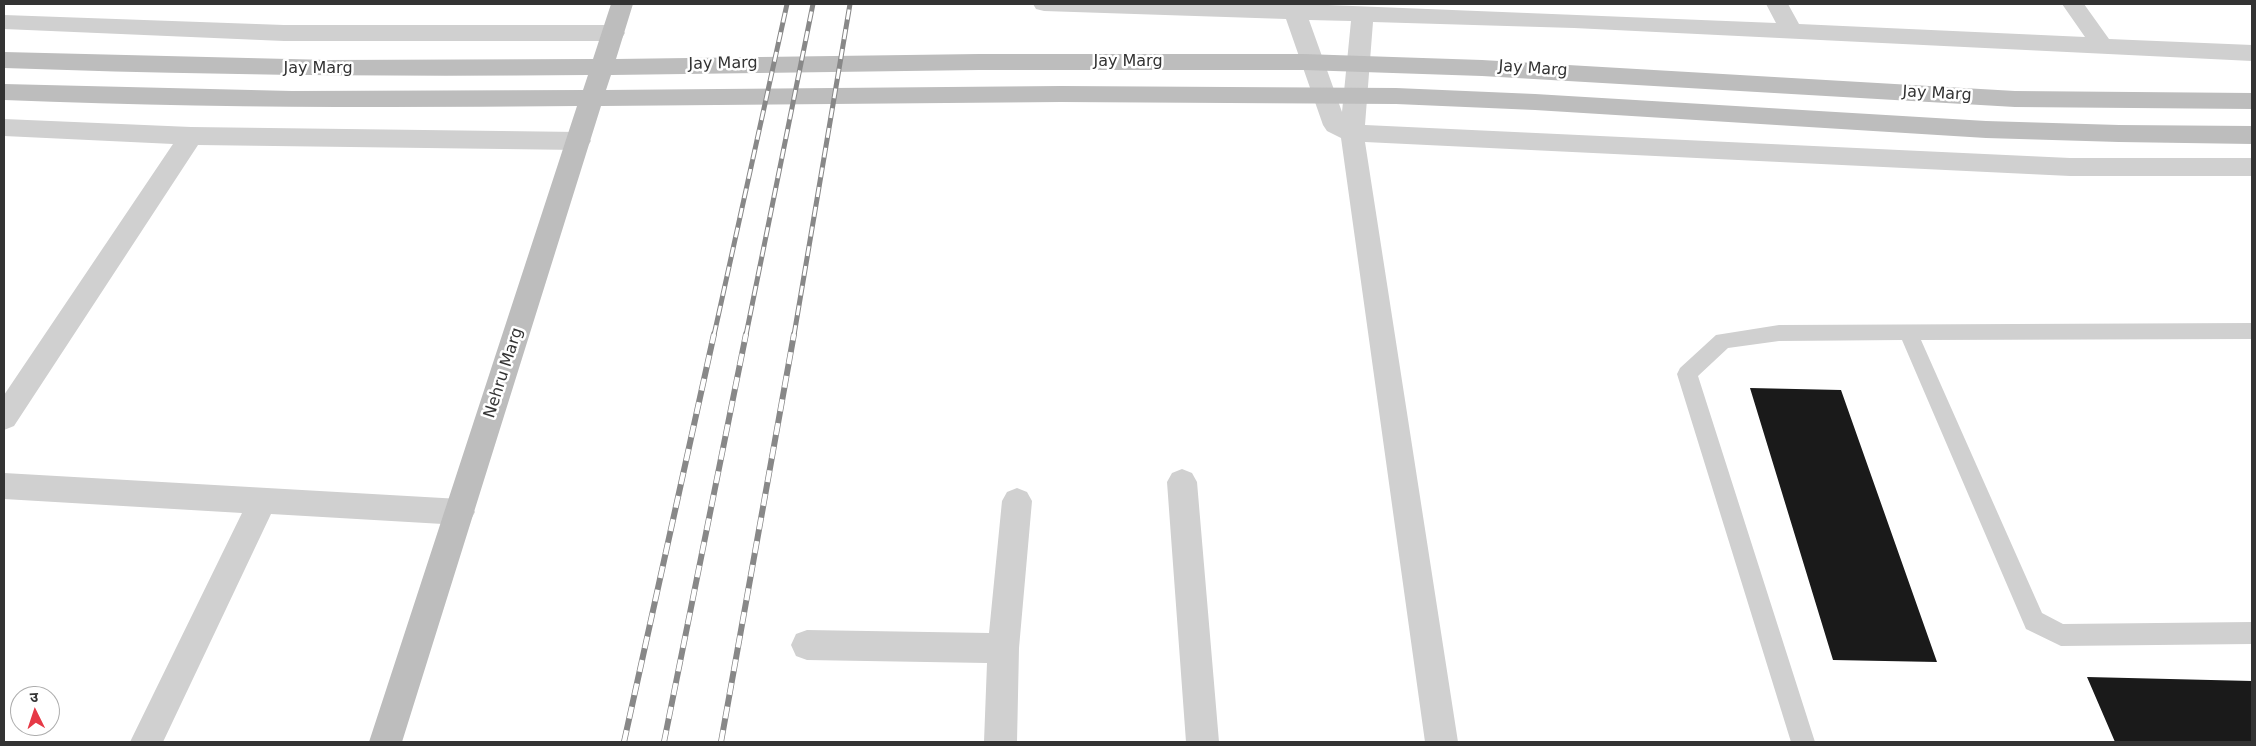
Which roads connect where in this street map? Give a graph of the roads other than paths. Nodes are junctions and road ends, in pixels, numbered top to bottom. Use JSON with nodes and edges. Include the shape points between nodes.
{"nodes":[{"id":1,"x":48,"y":4,"type":"edge"},
{"id":2,"x":622,"y":4,"type":"edge"},
{"id":3,"x":1044,"y":4,"type":"edge"},
{"id":4,"x":1111,"y":4,"type":"edge"},
{"id":5,"x":1777,"y":4,"type":"edge"},
{"id":6,"x":2074,"y":4,"type":"edge"},
{"id":7,"x":1293,"y":8,"type":"edge"},
{"id":8,"x":1570,"y":12,"type":"edge"},
{"id":9,"x":1364,"y":15,"type":"junction"},
{"id":10,"x":14,"y":23,"type":"edge"},
{"id":11,"x":1791,"y":30,"type":"junction"},
{"id":12,"x":614,"y":33,"type":"junction"},
{"id":13,"x":2103,"y":47,"type":"junction"},
{"id":14,"x":2252,"y":53,"type":"edge"},
{"id":15,"x":4,"y":60,"type":"edge"},
{"id":16,"x":4,"y":92,"type":"edge"},
{"id":17,"x":2252,"y":101,"type":"edge"},
{"id":18,"x":4,"y":127,"type":"edge"},
{"id":19,"x":1352,"y":133,"type":"junction"},
{"id":20,"x":2252,"y":135,"type":"edge"},
{"id":21,"x":191,"y":136,"type":"junction"},
{"id":22,"x":579,"y":141,"type":"junction"},
{"id":23,"x":2252,"y":167,"type":"edge"},
{"id":24,"x":2252,"y":331,"type":"edge"},
{"id":25,"x":1908,"y":332,"type":"junction"},
{"id":26,"x":4,"y":418,"type":"edge"},
{"id":27,"x":1182,"y":482,"type":"dead end"},
{"id":28,"x":4,"y":486,"type":"edge"},
{"id":29,"x":263,"y":501,"type":"junction"},
{"id":30,"x":1017,"y":502,"type":"dead end"},
{"id":31,"x":460,"y":512,"type":"junction"},
{"id":32,"x":2252,"y":633,"type":"edge"},
{"id":33,"x":807,"y":644,"type":"dead end"},
{"id":34,"x":1003,"y":648,"type":"junction"},
{"id":35,"x":146,"y":742,"type":"edge"},
{"id":36,"x":385,"y":742,"type":"edge"},
{"id":37,"x":1001,"y":742,"type":"edge"},
{"id":38,"x":1203,"y":742,"type":"edge"},
{"id":39,"x":1441,"y":742,"type":"edge"},
{"id":40,"x":1803,"y":742,"type":"edge"}],
"edges":[{"from":1,"to":10,"type":"street"},
{"from":2,"to":12,"type":"main road","name":"Nehru Marg"},
{"from":3,"to":4,"type":"street"},
{"from":4,"to":7,"type":"street"},
{"from":5,"to":11,"type":"street"},
{"from":6,"to":13,"type":"street"},
{"from":7,"to":9,"type":"street"},
{"from":7,"to":19,"type":"street","via":[[1335,125]]},
{"from":8,"to":9,"type":"street"},
{"from":8,"to":11,"type":"street"},
{"from":9,"to":19,"type":"street"},
{"from":10,"to":12,"type":"street","via":[[284,32]]},
{"from":11,"to":13,"type":"street"},
{"from":12,"to":22,"type":"main road","name":"Nehru Marg"},
{"from":13,"to":14,"type":"street"},
{"from":15,"to":17,"type":"main road","name":"Jay Marg","via":[[358,69],[881,62],[1305,62],[1499,67],[2016,99]]},
{"from":16,"to":20,"type":"main road","name":"Jay Marg","via":[[425,100],[1356,95],[1499,100],[1989,130]]},
{"from":18,"to":21,"type":"street"},
{"from":19,"to":23,"type":"street","via":[[2070,167]]},
{"from":19,"to":39,"type":"street"},
{"from":21,"to":22,"type":"street"},
{"from":21,"to":26,"type":"street"},
{"from":22,"to":31,"type":"main road","name":"Nehru Marg"},
{"from":24,"to":25,"type":"lane"},
{"from":25,"to":32,"type":"lane","via":[[2034,621],[2061,635]]},
{"from":25,"to":40,"type":"lane","via":[[1779,333],[1723,341],[1687,374]]},
{"from":27,"to":38,"type":"street"},
{"from":28,"to":29,"type":"street"},
{"from":29,"to":31,"type":"street"},
{"from":29,"to":35,"type":"street"},
{"from":30,"to":34,"type":"street"},
{"from":31,"to":36,"type":"main road","name":"Nehru Marg"},
{"from":33,"to":34,"type":"street"},
{"from":34,"to":37,"type":"street"}]}
